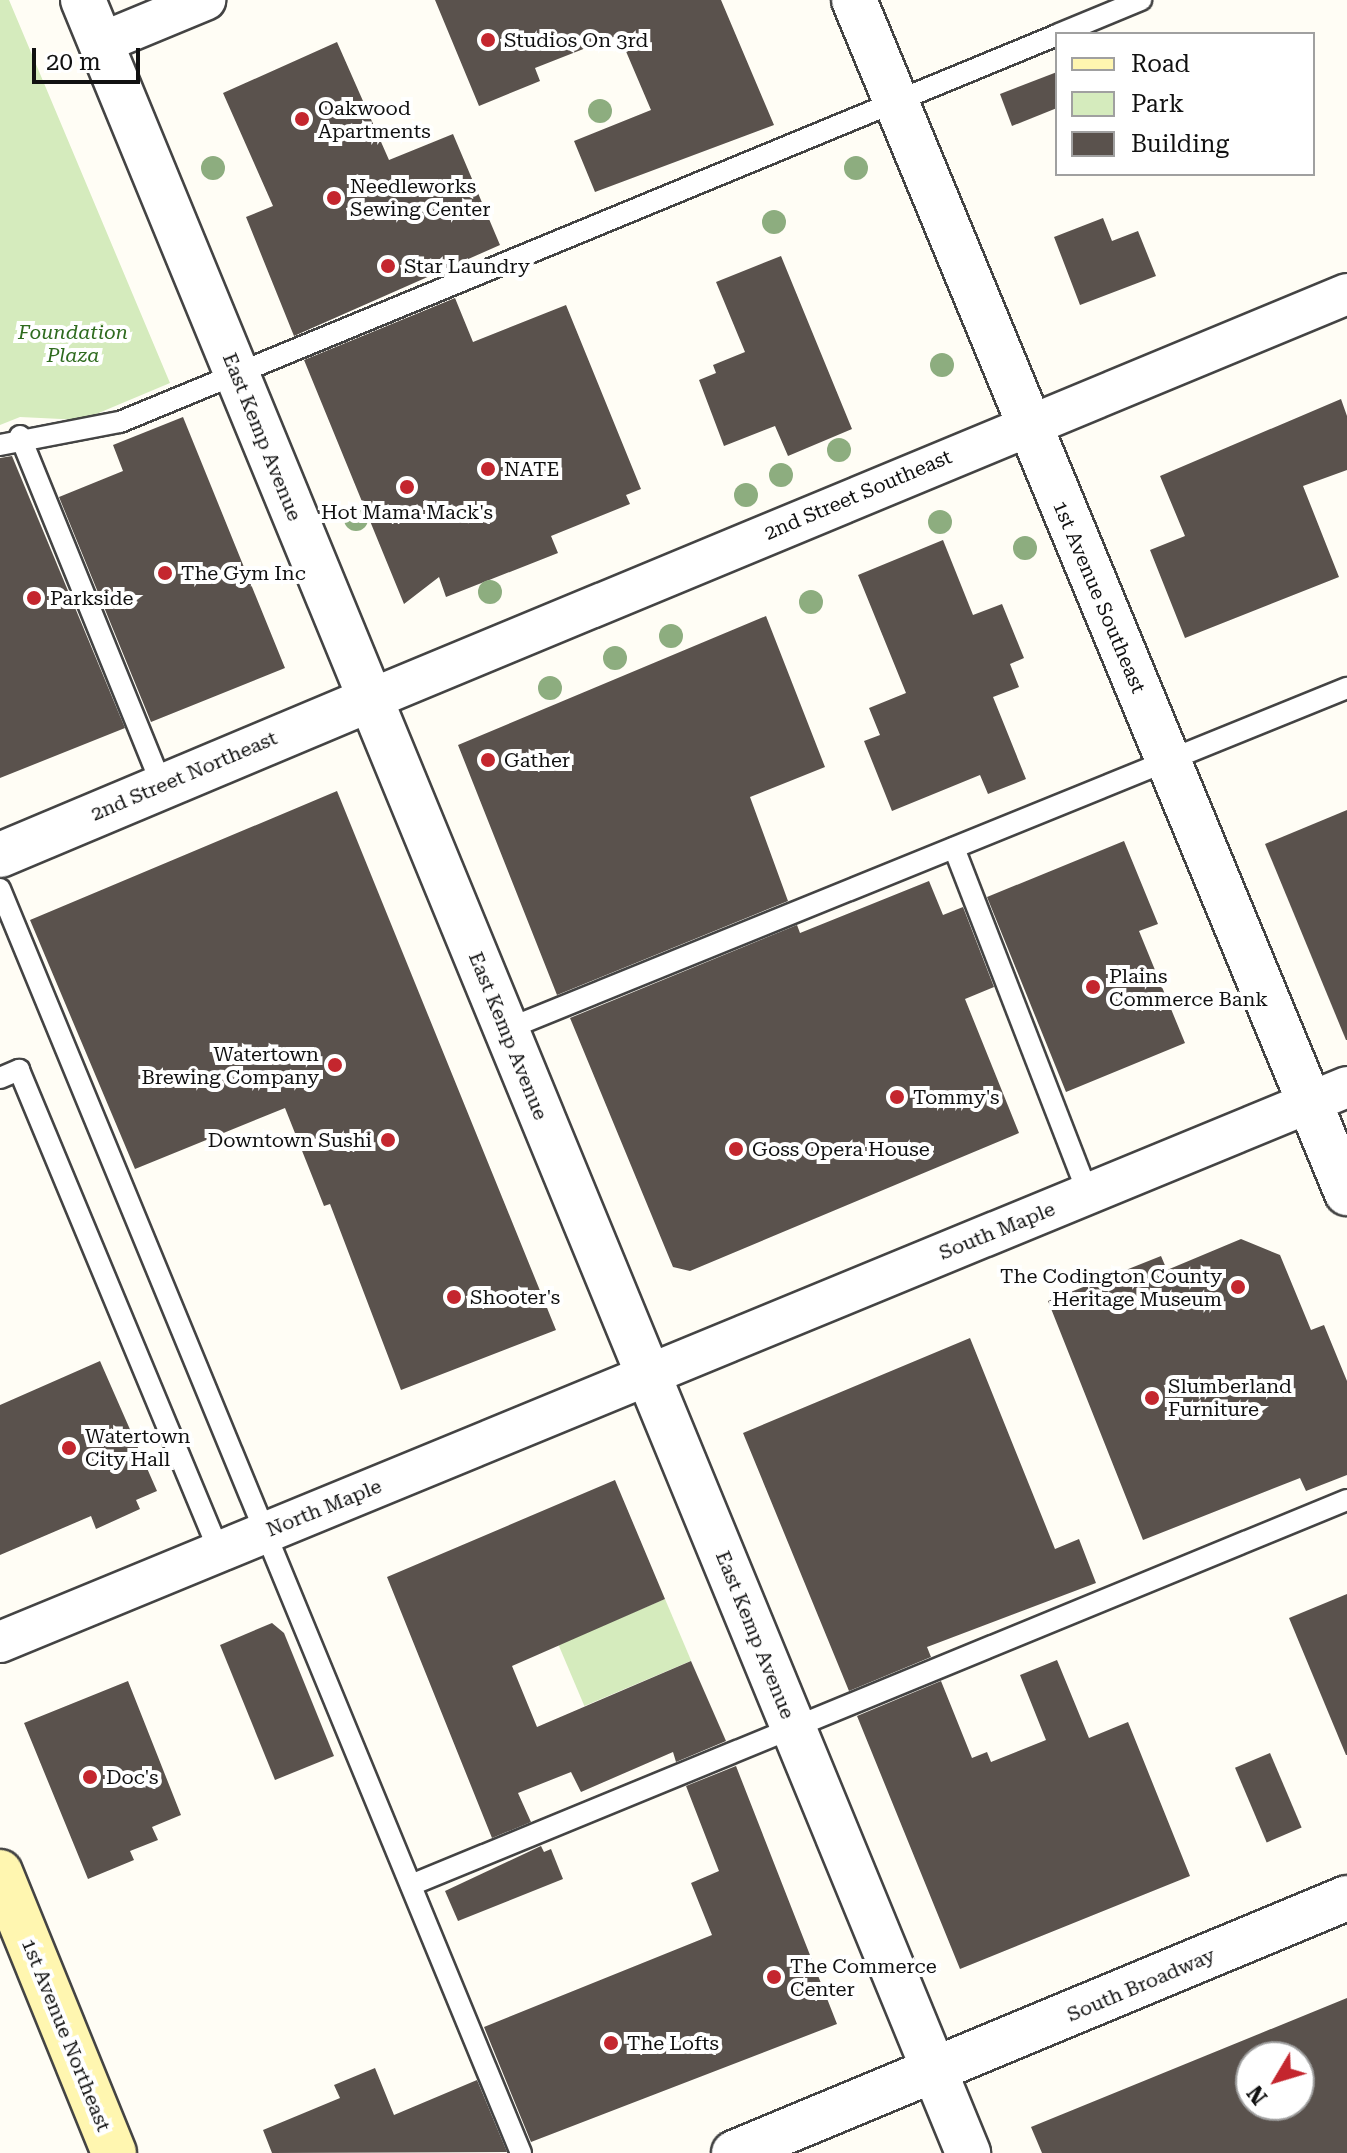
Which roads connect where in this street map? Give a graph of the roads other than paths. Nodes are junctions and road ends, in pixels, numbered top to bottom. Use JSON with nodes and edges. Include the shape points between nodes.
{"nodes":[{"id":1,"x":83,"y":0,"type":"edge"},
{"id":2,"x":205,"y":0,"type":"edge"},
{"id":3,"x":854,"y":0,"type":"edge"},
{"id":4,"x":1141,"y":0,"type":"edge"},
{"id":5,"x":1063,"y":32,"type":"edge"},
{"id":6,"x":1055,"y":35,"type":"edge"},
{"id":7,"x":101,"y":43,"type":"junction"},
{"id":8,"x":896,"y":102,"type":"junction"},
{"id":9,"x":1347,"y":294,"type":"edge"},
{"id":10,"x":237,"y":375,"type":"junction"},
{"id":11,"x":1027,"y":424,"type":"junction"},
{"id":12,"x":20,"y":436,"type":"junction"},
{"id":13,"x":0,"y":445,"type":"edge"},
{"id":14,"x":1347,"y":688,"type":"edge"},
{"id":15,"x":369,"y":700,"type":"junction"},
{"id":16,"x":1168,"y":761,"type":"junction"},
{"id":17,"x":162,"y":785,"type":"junction"},
{"id":18,"x":954,"y":848,"type":"junction"},
{"id":19,"x":0,"y":855,"type":"edge"},
{"id":20,"x":0,"y":889,"type":"edge"},
{"id":21,"x":505,"y":1030,"type":"junction"},
{"id":22,"x":0,"y":1078,"type":"edge"},
{"id":23,"x":1329,"y":1095,"type":"edge"},
{"id":24,"x":1088,"y":1193,"type":"junction"},
{"id":25,"x":1347,"y":1193,"type":"edge"},
{"id":26,"x":648,"y":1374,"type":"junction"},
{"id":27,"x":1347,"y":1500,"type":"edge"},
{"id":28,"x":266,"y":1532,"type":"junction"},
{"id":29,"x":219,"y":1551,"type":"junction"},
{"id":30,"x":0,"y":1642,"type":"edge"},
{"id":31,"x":793,"y":1728,"type":"junction"},
{"id":32,"x":1,"y":1877,"type":"edge"},
{"id":33,"x":411,"y":1885,"type":"junction"},
{"id":34,"x":1347,"y":1898,"type":"edge"},
{"id":35,"x":935,"y":2071,"type":"junction"},
{"id":36,"x":114,"y":2153,"type":"edge"},
{"id":37,"x":521,"y":2153,"type":"edge"},
{"id":38,"x":734,"y":2153,"type":"edge"},
{"id":39,"x":968,"y":2153,"type":"edge"}],
"edges":[{"from":1,"to":7,"type":"street","name":"East Kemp Avenue"},
{"from":2,"to":7,"type":"street"},
{"from":3,"to":8,"type":"street","name":"1st Avenue Southeast"},
{"from":4,"to":5,"type":"lane"},
{"from":6,"to":8,"type":"lane"},
{"from":7,"to":10,"type":"street","name":"East Kemp Avenue"},
{"from":8,"to":10,"type":"lane"},
{"from":8,"to":11,"type":"street","name":"1st Avenue Southeast"},
{"from":9,"to":11,"type":"street","name":"2nd Street Southeast"},
{"from":10,"to":12,"type":"lane","via":[[120,422]]},
{"from":10,"to":15,"type":"street","name":"East Kemp Avenue"},
{"from":11,"to":15,"type":"street","name":"2nd Street Southeast"},
{"from":11,"to":16,"type":"street","name":"1st Avenue Southeast"},
{"from":12,"to":13,"type":"lane"},
{"from":12,"to":17,"type":"lane"},
{"from":14,"to":16,"type":"lane"},
{"from":15,"to":17,"type":"street","name":"2nd Street Northeast"},
{"from":15,"to":21,"type":"street","name":"East Kemp Avenue"},
{"from":16,"to":18,"type":"lane"},
{"from":16,"to":23,"type":"street","name":"1st Avenue Southeast"},
{"from":17,"to":19,"type":"street","name":"2nd Street Northeast"},
{"from":18,"to":21,"type":"lane"},
{"from":18,"to":24,"type":"lane"},
{"from":20,"to":28,"type":"lane"},
{"from":21,"to":26,"type":"street","name":"East Kemp Avenue"},
{"from":22,"to":29,"type":"lane","via":[[19,1070]]},
{"from":23,"to":24,"type":"street","name":"South Maple"},
{"from":23,"to":25,"type":"street","name":"1st Avenue Southeast"},
{"from":24,"to":26,"type":"street","name":"South Maple"},
{"from":26,"to":28,"type":"street","name":"North Maple"},
{"from":26,"to":31,"type":"street","name":"East Kemp Avenue"},
{"from":27,"to":31,"type":"lane"},
{"from":28,"to":29,"type":"street","name":"North Maple"},
{"from":28,"to":33,"type":"lane"},
{"from":29,"to":30,"type":"street","name":"North Maple"},
{"from":31,"to":33,"type":"lane"},
{"from":31,"to":35,"type":"street","name":"East Kemp Avenue"},
{"from":32,"to":36,"type":"main road","name":"1st Avenue Northeast"},
{"from":33,"to":37,"type":"lane"},
{"from":34,"to":35,"type":"street","name":"South Broadway"},
{"from":35,"to":38,"type":"street","name":"South Broadway"},
{"from":35,"to":39,"type":"street","name":"East Kemp Avenue"}]}
